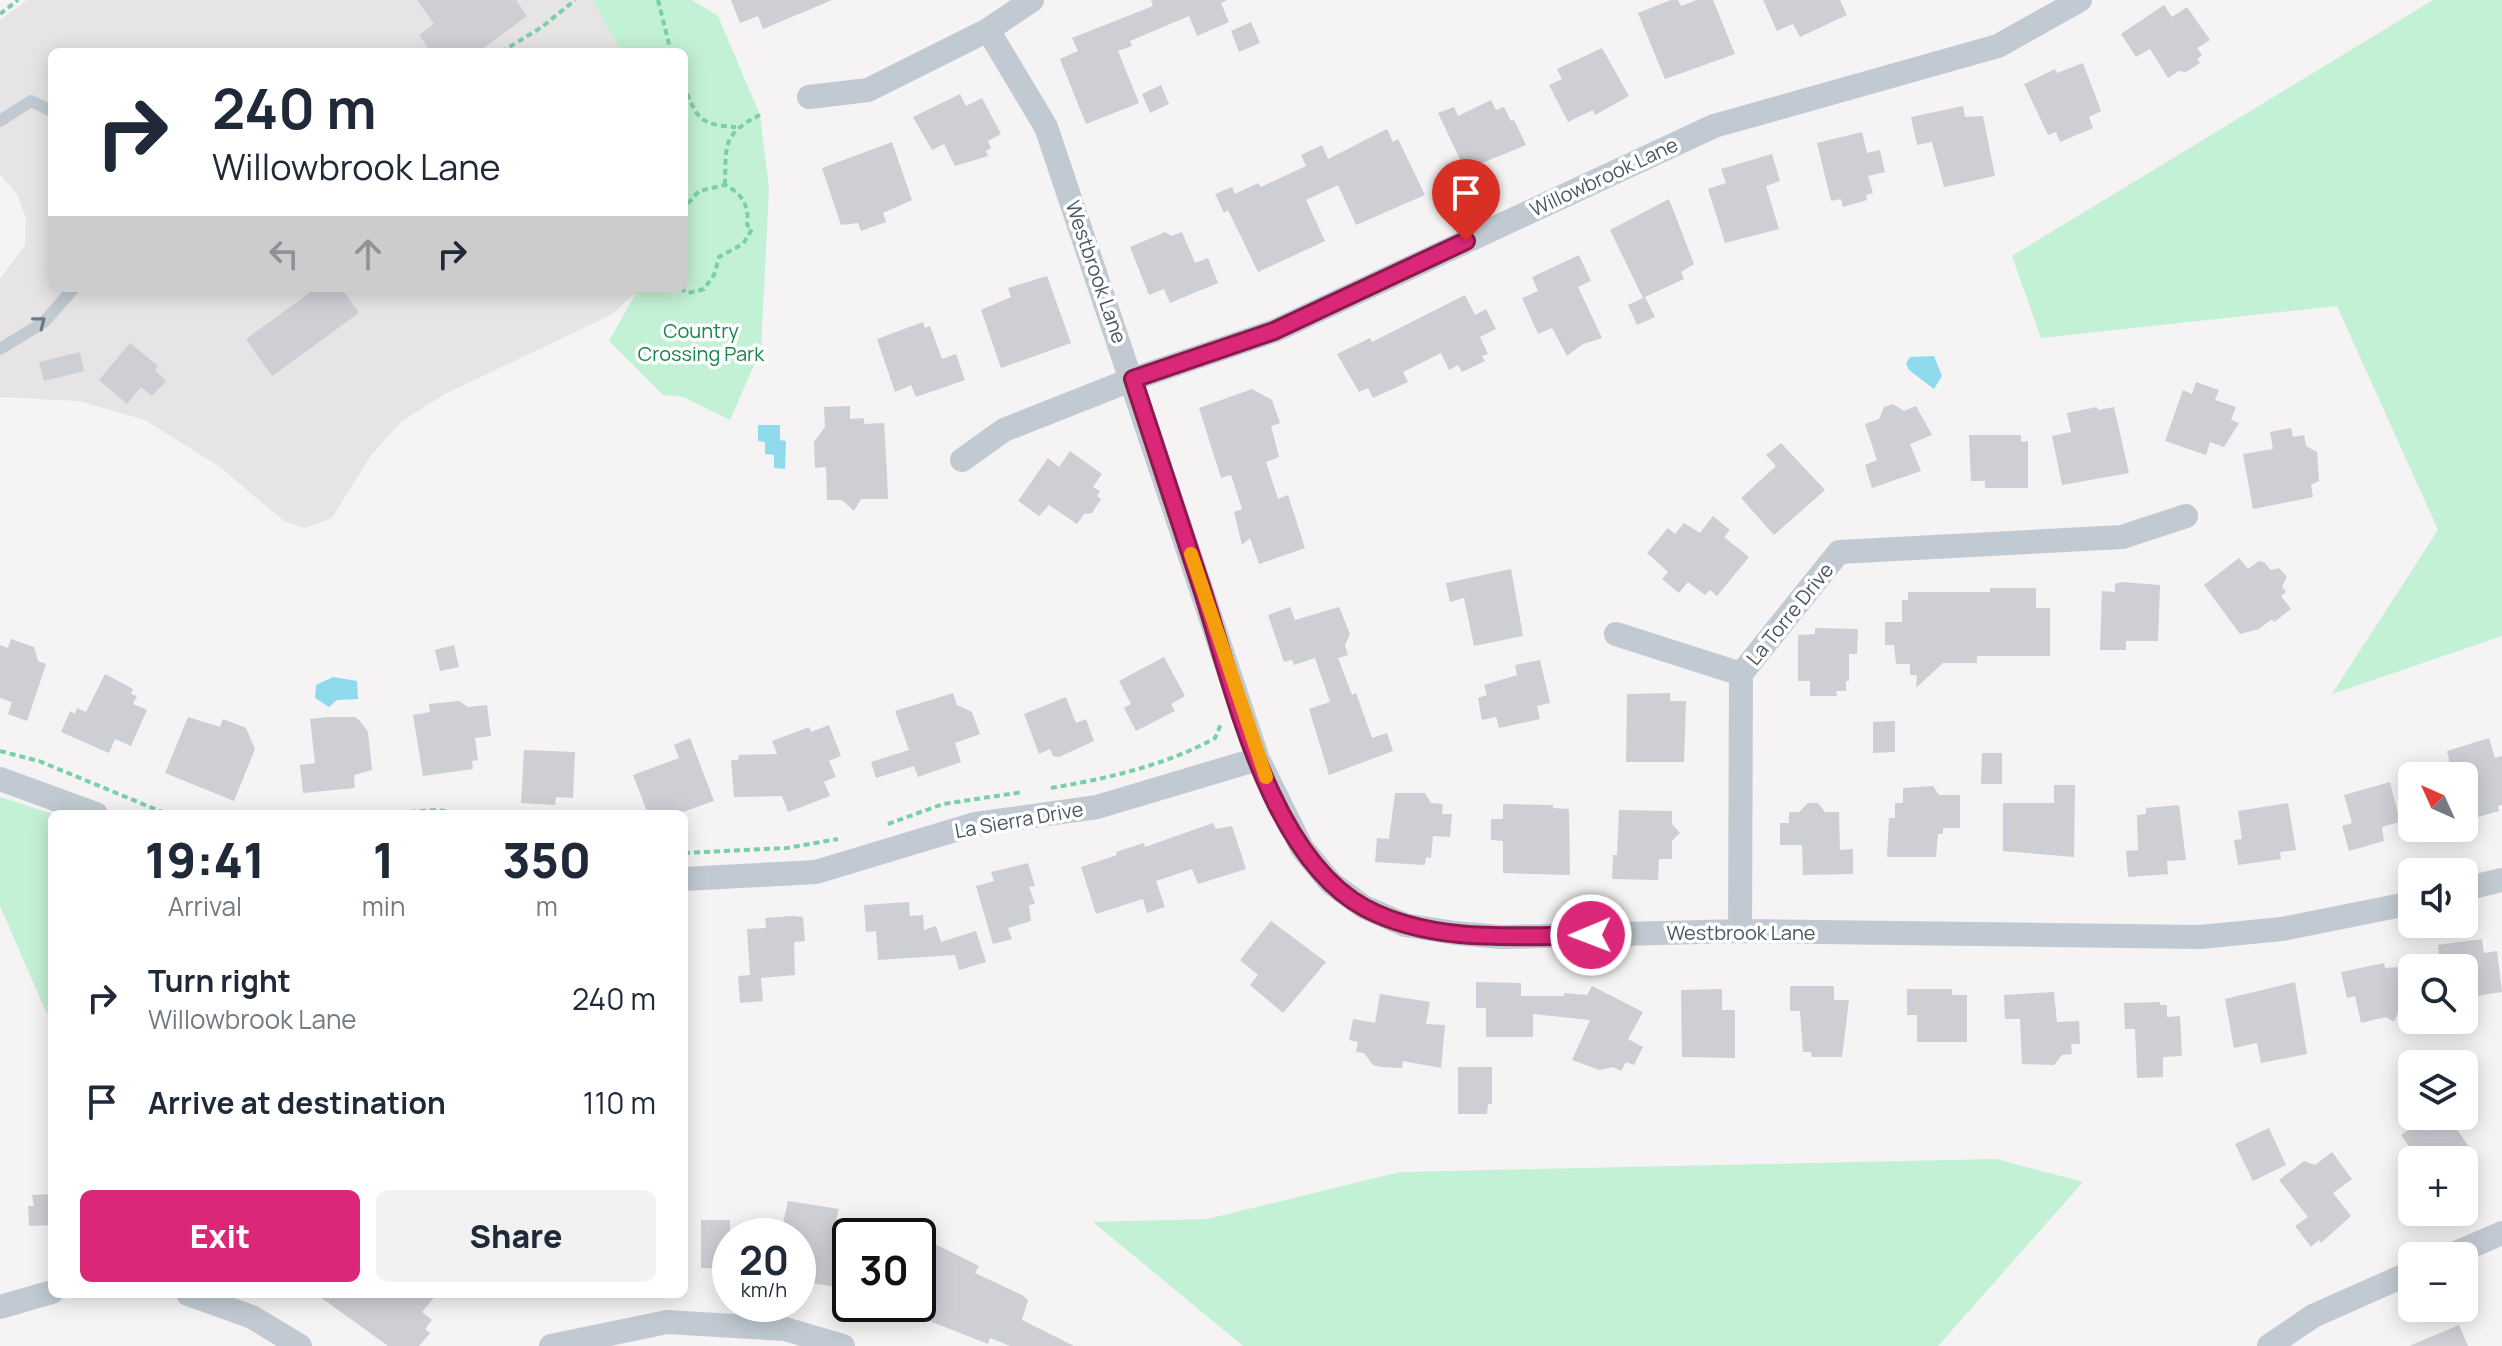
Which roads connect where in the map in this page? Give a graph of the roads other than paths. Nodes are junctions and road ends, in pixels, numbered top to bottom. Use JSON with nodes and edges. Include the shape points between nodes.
{"nodes":[{"id":1,"x":1032,"y":0,"type":"edge"},
{"id":2,"x":2080,"y":0,"type":"edge"},
{"id":3,"x":988,"y":30,"type":"junction"},
{"id":4,"x":809,"y":97,"type":"dead end"},
{"id":5,"x":48,"y":109,"type":"edge"},
{"id":6,"x":0,"y":121,"type":"edge"},
{"id":7,"x":70,"y":292,"type":"edge"},
{"id":8,"x":0,"y":349,"type":"edge"},
{"id":9,"x":1133,"y":379,"type":"junction"},
{"id":10,"x":962,"y":460,"type":"dead end"},
{"id":11,"x":2186,"y":516,"type":"dead end"},
{"id":12,"x":1616,"y":634,"type":"dead end"},
{"id":13,"x":1741,"y":674,"type":"junction"},
{"id":14,"x":1258,"y":759,"type":"junction"},
{"id":15,"x":0,"y":779,"type":"edge"},
{"id":16,"x":85,"y":810,"type":"edge"},
{"id":17,"x":688,"y":879,"type":"edge"},
{"id":18,"x":2502,"y":880,"type":"edge"},
{"id":19,"x":2478,"y":886,"type":"edge"},
{"id":20,"x":2398,"y":906,"type":"edge"},
{"id":21,"x":1740,"y":931,"type":"junction"},
{"id":22,"x":2502,"y":1233,"type":"edge"},
{"id":23,"x":2478,"y":1243,"type":"edge"},
{"id":24,"x":2398,"y":1278,"type":"edge"},
{"id":25,"x":48,"y":1293,"type":"edge"},
{"id":26,"x":199,"y":1298,"type":"edge"},
{"id":27,"x":0,"y":1307,"type":"edge"},
{"id":28,"x":300,"y":1346,"type":"edge"},
{"id":29,"x":551,"y":1346,"type":"edge"},
{"id":30,"x":843,"y":1346,"type":"edge"},
{"id":31,"x":2269,"y":1346,"type":"edge"}],
"edges":[{"from":1,"to":3,"type":"street"},
{"from":2,"to":9,"type":"street","name":"Willowbrook Lane","via":[[1998,46],[1714,126],[1274,331]]},
{"from":3,"to":4,"type":"street","via":[[868,90]]},
{"from":3,"to":9,"type":"street","name":"Westbrook Lane","via":[[1046,127]]},
{"from":5,"to":6,"type":"lane","via":[[31,101]]},
{"from":8,"to":7,"type":"lane","one_way":true,"via":[[44,322]]},
{"from":9,"to":10,"type":"street","name":"Willowbrook Lane","via":[[1004,430]]},
{"from":9,"to":14,"type":"street","name":"Westbrook Lane"},
{"from":11,"to":13,"type":"street","name":"La Torre Drive","via":[[2122,537],[1839,552]]},
{"from":12,"to":13,"type":"street"},
{"from":13,"to":21,"type":"street","name":"La Torre Drive"},
{"from":14,"to":17,"type":"street","name":"La Sierra Drive","via":[[1097,807],[975,824],[816,872]]},
{"from":14,"to":21,"type":"street","name":"Westbrook Lane","via":[[1302,848],[1331,883],[1364,907],[1405,925],[1501,937]]},
{"from":15,"to":16,"type":"street"},
{"from":18,"to":19,"type":"street"},
{"from":20,"to":21,"type":"street","name":"Westbrook Lane","via":[[2282,929],[2200,937]]},
{"from":22,"to":23,"type":"street"},
{"from":24,"to":31,"type":"street","via":[[2313,1316]]},
{"from":25,"to":27,"type":"street"},
{"from":26,"to":28,"type":"street","via":[[252,1317]]},
{"from":29,"to":30,"type":"street","via":[[667,1322],[785,1329]]}]}
